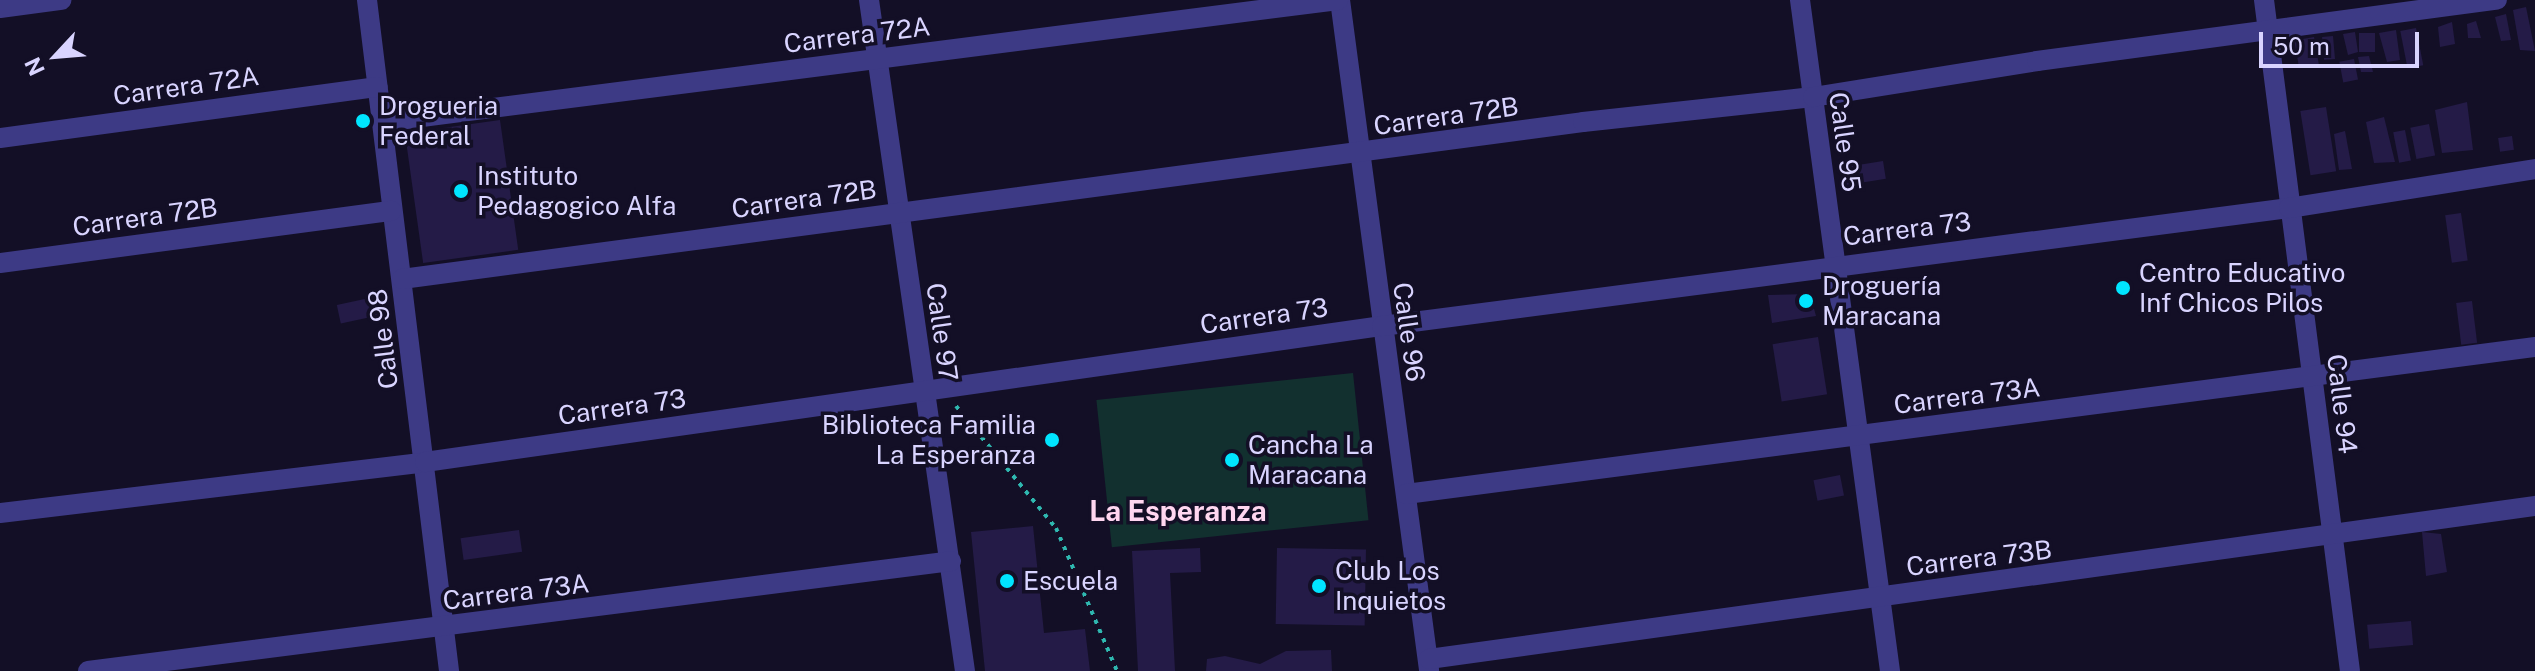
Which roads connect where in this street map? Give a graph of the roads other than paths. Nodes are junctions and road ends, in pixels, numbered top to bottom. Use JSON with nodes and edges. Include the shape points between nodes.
{"nodes":[{"id":1,"x":61,"y":0,"type":"edge"},
{"id":2,"x":367,"y":0,"type":"edge"},
{"id":3,"x":869,"y":0,"type":"edge"},
{"id":4,"x":1339,"y":0,"type":"edge"},
{"id":5,"x":1800,"y":0,"type":"edge"},
{"id":6,"x":2264,"y":0,"type":"edge"},
{"id":7,"x":2497,"y":0,"type":"edge"},
{"id":8,"x":0,"y":8,"type":"edge"},
{"id":9,"x":2269,"y":32,"type":"junction"},
{"id":10,"x":877,"y":58,"type":"junction"},
{"id":11,"x":378,"y":87,"type":"junction"},
{"id":12,"x":1813,"y":97,"type":"junction"},
{"id":13,"x":383,"y":122,"type":"junction"},
{"id":14,"x":0,"y":138,"type":"edge"},
{"id":15,"x":1357,"y":155,"type":"junction"},
{"id":16,"x":2535,"y":169,"type":"edge"},
{"id":17,"x":2289,"y":208,"type":"junction"},
{"id":18,"x":392,"y":211,"type":"junction"},
{"id":19,"x":899,"y":212,"type":"junction"},
{"id":20,"x":0,"y":263,"type":"edge"},
{"id":21,"x":1835,"y":264,"type":"junction"},
{"id":22,"x":402,"y":279,"type":"junction"},
{"id":23,"x":1382,"y":326,"type":"junction"},
{"id":24,"x":2535,"y":347,"type":"edge"},
{"id":25,"x":2312,"y":378,"type":"junction"},
{"id":26,"x":930,"y":388,"type":"junction"},
{"id":27,"x":1860,"y":436,"type":"junction"},
{"id":28,"x":425,"y":462,"type":"junction"},
{"id":29,"x":1406,"y":494,"type":"junction"},
{"id":30,"x":2535,"y":506,"type":"edge"},
{"id":31,"x":0,"y":513,"type":"edge"},
{"id":32,"x":2332,"y":538,"type":"junction"},
{"id":33,"x":951,"y":561,"type":"junction"},
{"id":34,"x":1880,"y":597,"type":"junction"},
{"id":35,"x":441,"y":628,"type":"junction"},
{"id":36,"x":1429,"y":665,"type":"edge"},
{"id":37,"x":88,"y":671,"type":"edge"},
{"id":38,"x":449,"y":671,"type":"edge"},
{"id":39,"x":965,"y":671,"type":"edge"},
{"id":40,"x":1890,"y":671,"type":"edge"},
{"id":41,"x":2350,"y":671,"type":"edge"}],
"edges":[{"from":1,"to":8,"type":"street"},
{"from":2,"to":11,"type":"street","name":"Calle 98"},
{"from":3,"to":10,"type":"street","name":"Calle 97"},
{"from":4,"to":10,"type":"street","name":"Carrera 72A"},
{"from":4,"to":15,"type":"street","name":"Calle 96"},
{"from":5,"to":12,"type":"street","name":"Calle 95"},
{"from":6,"to":9,"type":"street","name":"Calle 94"},
{"from":7,"to":9,"type":"street","name":"Carrera 72B"},
{"from":9,"to":12,"type":"street","name":"Carrera 72B","via":[[2037,61]]},
{"from":9,"to":17,"type":"street","name":"Calle 94"},
{"from":10,"to":13,"type":"street","name":"Carrera 72A"},
{"from":10,"to":19,"type":"street","name":"Calle 97"},
{"from":11,"to":13,"type":"street","name":"Calle 98"},
{"from":11,"to":14,"type":"street","name":"Carrera 72A"},
{"from":12,"to":15,"type":"street","name":"Carrera 72B"},
{"from":12,"to":21,"type":"street","name":"Calle 95"},
{"from":13,"to":18,"type":"street","name":"Calle 98"},
{"from":15,"to":19,"type":"street","name":"Carrera 72B"},
{"from":15,"to":23,"type":"street","name":"Calle 96"},
{"from":16,"to":17,"type":"street","name":"Carrera 73"},
{"from":17,"to":21,"type":"street","name":"Carrera 73"},
{"from":17,"to":25,"type":"street","name":"Calle 94"},
{"from":18,"to":20,"type":"street","name":"Carrera 72B"},
{"from":18,"to":22,"type":"street","name":"Calle 98"},
{"from":19,"to":22,"type":"street","name":"Carrera 72B"},
{"from":19,"to":26,"type":"street","name":"Calle 97"},
{"from":21,"to":23,"type":"street","name":"Carrera 73"},
{"from":21,"to":27,"type":"street","name":"Calle 95"},
{"from":22,"to":28,"type":"street","name":"Calle 98"},
{"from":23,"to":26,"type":"street","name":"Carrera 73"},
{"from":23,"to":29,"type":"street","name":"Calle 96"},
{"from":24,"to":25,"type":"street","name":"Carrera 73A"},
{"from":25,"to":27,"type":"street","name":"Carrera 73A"},
{"from":25,"to":32,"type":"street","name":"Calle 94"},
{"from":26,"to":28,"type":"street","name":"Carrera 73"},
{"from":26,"to":33,"type":"street","name":"Calle 97"},
{"from":27,"to":29,"type":"street","name":"Carrera 73A"},
{"from":27,"to":34,"type":"street","name":"Calle 95"},
{"from":28,"to":31,"type":"street","name":"Carrera 73"},
{"from":28,"to":35,"type":"street","name":"Calle 98"},
{"from":29,"to":36,"type":"street","name":"Calle 96"},
{"from":30,"to":32,"type":"street","name":"Carrera 73B"},
{"from":32,"to":34,"type":"street","name":"Carrera 73B"},
{"from":32,"to":41,"type":"street","name":"Calle 94"},
{"from":33,"to":35,"type":"street","name":"Carrera 73A"},
{"from":33,"to":39,"type":"street","name":"Calle 97"},
{"from":34,"to":36,"type":"street","name":"Carrera 73B"},
{"from":34,"to":40,"type":"street","name":"Calle 95"},
{"from":35,"to":37,"type":"street","name":"Carrera 73A"},
{"from":35,"to":38,"type":"street","name":"Calle 98"}]}
